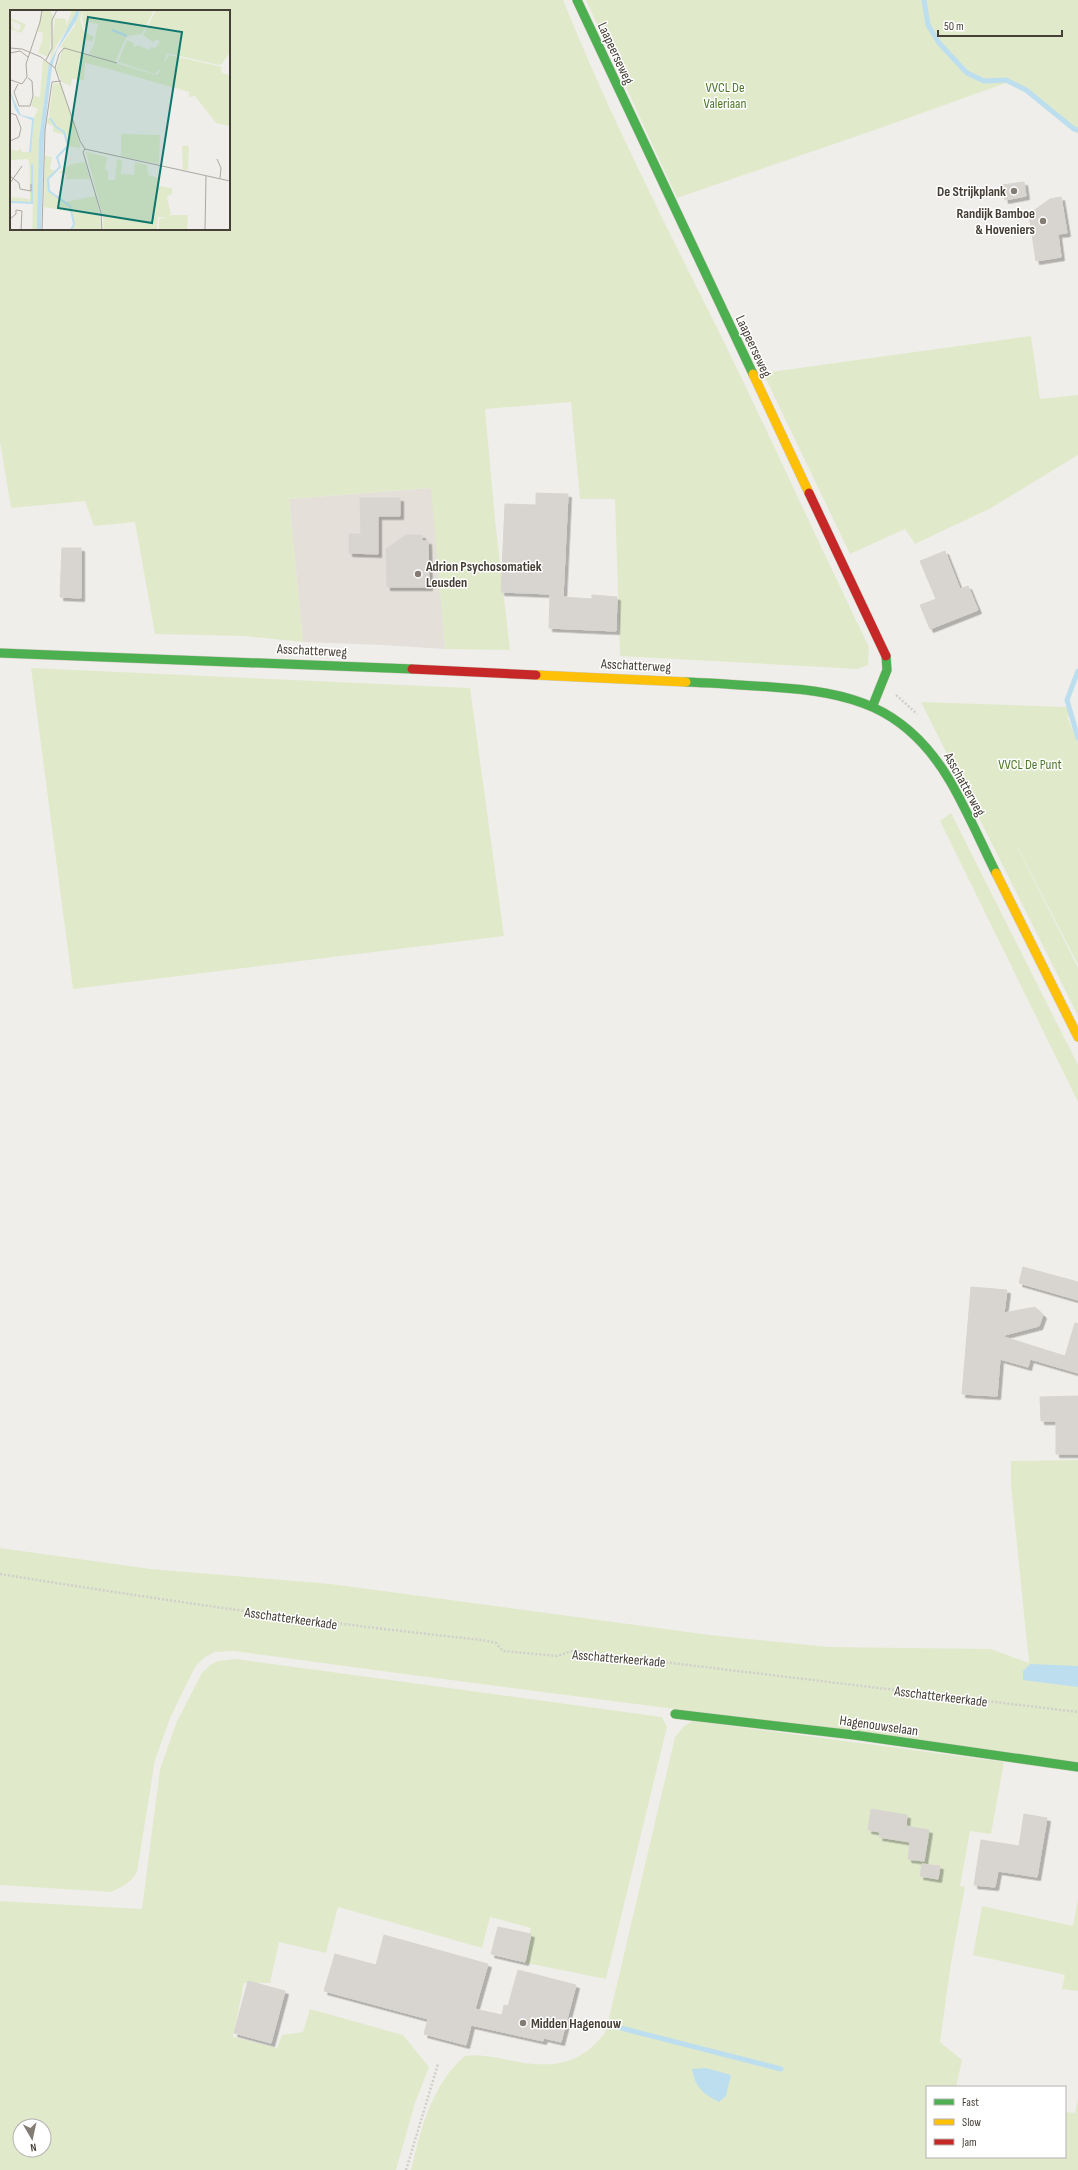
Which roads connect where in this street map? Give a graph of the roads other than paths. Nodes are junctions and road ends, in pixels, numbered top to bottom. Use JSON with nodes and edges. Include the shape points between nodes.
{"nodes":[{"id":1,"x":577,"y":0,"type":"edge"},
{"id":2,"x":0,"y":653,"type":"edge"},
{"id":3,"x":873,"y":705,"type":"junction"},
{"id":4,"x":1078,"y":1037,"type":"edge"},
{"id":5,"x":675,"y":1714,"type":"dead end"},
{"id":6,"x":1078,"y":1767,"type":"edge"}],
"edges":[{"from":1,"to":3,"type":"street","name":"Laapeerseweg","via":[[888,660]]},
{"from":2,"to":3,"type":"street","name":"Asschatterweg","via":[[152,656],[712,683],[823,691]]},
{"from":3,"to":4,"type":"street","name":"Asschatterweg","via":[[914,734],[936,759],[950,781]]},
{"from":5,"to":6,"type":"street","name":"Hagenouwselaan","via":[[854,1735]]}]}
